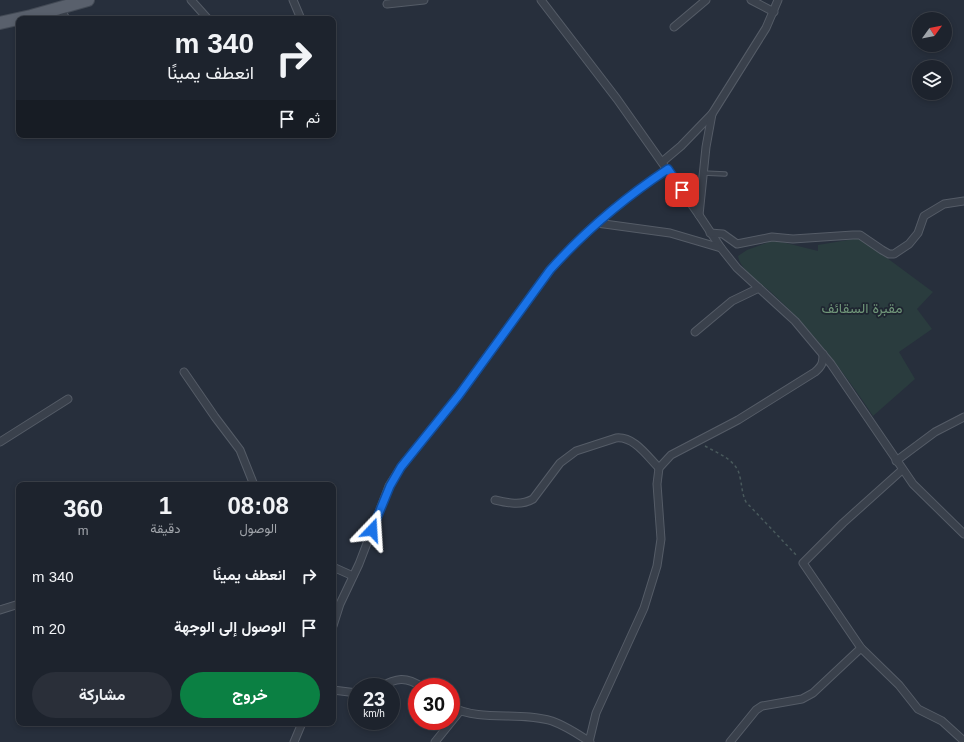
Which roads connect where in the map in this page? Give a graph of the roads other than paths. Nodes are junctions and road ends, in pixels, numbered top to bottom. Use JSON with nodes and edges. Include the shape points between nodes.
{"nodes":[{"id":1,"x":88,"y":0,"type":"edge"},
{"id":2,"x":191,"y":0,"type":"edge"},
{"id":3,"x":293,"y":0,"type":"edge"},
{"id":4,"x":424,"y":0,"type":"edge"},
{"id":5,"x":541,"y":0,"type":"edge"},
{"id":6,"x":706,"y":0,"type":"edge"},
{"id":7,"x":751,"y":0,"type":"edge"},
{"id":8,"x":778,"y":0,"type":"edge"},
{"id":9,"x":387,"y":4,"type":"dead end"},
{"id":10,"x":774,"y":12,"type":"junction"},
{"id":11,"x":63,"y":14,"type":"edge"},
{"id":12,"x":49,"y":16,"type":"edge"},
{"id":13,"x":205,"y":16,"type":"edge"},
{"id":14,"x":300,"y":16,"type":"edge"},
{"id":15,"x":16,"y":21,"type":"edge"},
{"id":16,"x":0,"y":23,"type":"edge"},
{"id":17,"x":674,"y":27,"type":"dead end"},
{"id":18,"x":712,"y":114,"type":"junction"},
{"id":19,"x":662,"y":162,"type":"junction"},
{"id":20,"x":668,"y":169,"type":"junction"},
{"id":21,"x":703,"y":173,"type":"junction"},
{"id":22,"x":725,"y":174,"type":"dead end"},
{"id":23,"x":964,"y":201,"type":"edge"},
{"id":24,"x":700,"y":215,"type":"junction"},
{"id":25,"x":597,"y":223,"type":"junction"},
{"id":26,"x":710,"y":233,"type":"junction"},
{"id":27,"x":721,"y":248,"type":"junction"},
{"id":28,"x":759,"y":288,"type":"junction"},
{"id":29,"x":695,"y":332,"type":"dead end"},
{"id":30,"x":822,"y":354,"type":"junction"},
{"id":31,"x":184,"y":372,"type":"dead end"},
{"id":32,"x":68,"y":399,"type":"dead end"},
{"id":33,"x":964,"y":417,"type":"edge"},
{"id":34,"x":0,"y":442,"type":"edge"},
{"id":35,"x":896,"y":461,"type":"junction"},
{"id":36,"x":659,"y":468,"type":"junction"},
{"id":37,"x":902,"y":470,"type":"junction"},
{"id":38,"x":253,"y":482,"type":"edge"},
{"id":39,"x":495,"y":500,"type":"dead end"},
{"id":40,"x":964,"y":534,"type":"edge"},
{"id":41,"x":336,"y":568,"type":"edge"},
{"id":42,"x":353,"y":576,"type":"junction"},
{"id":43,"x":16,"y":605,"type":"edge"},
{"id":44,"x":0,"y":610,"type":"edge"},
{"id":45,"x":336,"y":617,"type":"edge"},
{"id":46,"x":860,"y":648,"type":"junction"},
{"id":47,"x":336,"y":690,"type":"edge"},
{"id":48,"x":348,"y":692,"type":"edge"},
{"id":49,"x":460,"y":711,"type":"edge"},
{"id":50,"x":301,"y":726,"type":"edge"},
{"id":51,"x":445,"y":730,"type":"edge"},
{"id":52,"x":294,"y":742,"type":"edge"},
{"id":53,"x":435,"y":742,"type":"edge"},
{"id":54,"x":590,"y":742,"type":"edge"},
{"id":55,"x":730,"y":742,"type":"edge"},
{"id":56,"x":964,"y":742,"type":"edge"}],
"edges":[{"from":1,"to":11,"type":"main road"},
{"from":2,"to":13,"type":"street"},
{"from":3,"to":14,"type":"street"},
{"from":4,"to":9,"type":"street"},
{"from":5,"to":19,"type":"street","via":[[602,78]]},
{"from":6,"to":17,"type":"street"},
{"from":7,"to":10,"type":"street"},
{"from":8,"to":10,"type":"street"},
{"from":10,"to":18,"type":"street"},
{"from":11,"to":12,"type":"main road"},
{"from":15,"to":16,"type":"main road"},
{"from":18,"to":19,"type":"street"},
{"from":18,"to":21,"type":"street"},
{"from":19,"to":20,"type":"street"},
{"from":20,"to":24,"type":"street"},
{"from":20,"to":25,"type":"street","via":[[628,196]]},
{"from":21,"to":22,"type":"lane"},
{"from":21,"to":24,"type":"street"},
{"from":23,"to":26,"type":"street","via":[[944,204],[924,216],[918,233],[909,244],[894,254],[889,254],[860,235],[793,239],[772,236],[736,244],[723,234]]},
{"from":24,"to":26,"type":"street"},
{"from":25,"to":27,"type":"street","via":[[670,233]]},
{"from":25,"to":42,"type":"street","via":[[550,270],[459,395],[401,467],[390,486]]},
{"from":26,"to":27,"type":"street"},
{"from":27,"to":28,"type":"street","via":[[737,268]]},
{"from":28,"to":29,"type":"street","via":[[732,301]]},
{"from":28,"to":30,"type":"street","via":[[795,321]]},
{"from":30,"to":35,"type":"street","via":[[850,389]]},
{"from":30,"to":36,"type":"street","via":[[823,362],[815,372],[738,420],[671,455]]},
{"from":31,"to":38,"type":"street","via":[[240,450]]},
{"from":32,"to":34,"type":"street"},
{"from":33,"to":35,"type":"street","via":[[935,432]]},
{"from":35,"to":37,"type":"street"},
{"from":36,"to":39,"type":"street","via":[[630,440],[616,438],[576,451],[560,463],[527,502],[518,504]]},
{"from":36,"to":54,"type":"street","via":[[657,484],[661,539],[654,577],[644,608],[596,713]]},
{"from":37,"to":40,"type":"street","via":[[921,494]]},
{"from":37,"to":46,"type":"street","via":[[803,563]]},
{"from":41,"to":42,"type":"street"},
{"from":42,"to":45,"type":"street"},
{"from":43,"to":44,"type":"street"},
{"from":46,"to":55,"type":"street","via":[[813,693],[802,698],[762,706],[756,710]]},
{"from":46,"to":56,"type":"street","via":[[894,680],[918,709],[942,721]]},
{"from":47,"to":48,"type":"street"},
{"from":49,"to":54,"type":"street","via":[[551,721],[572,730]]},
{"from":50,"to":52,"type":"street"},
{"from":51,"to":53,"type":"street"}]}
